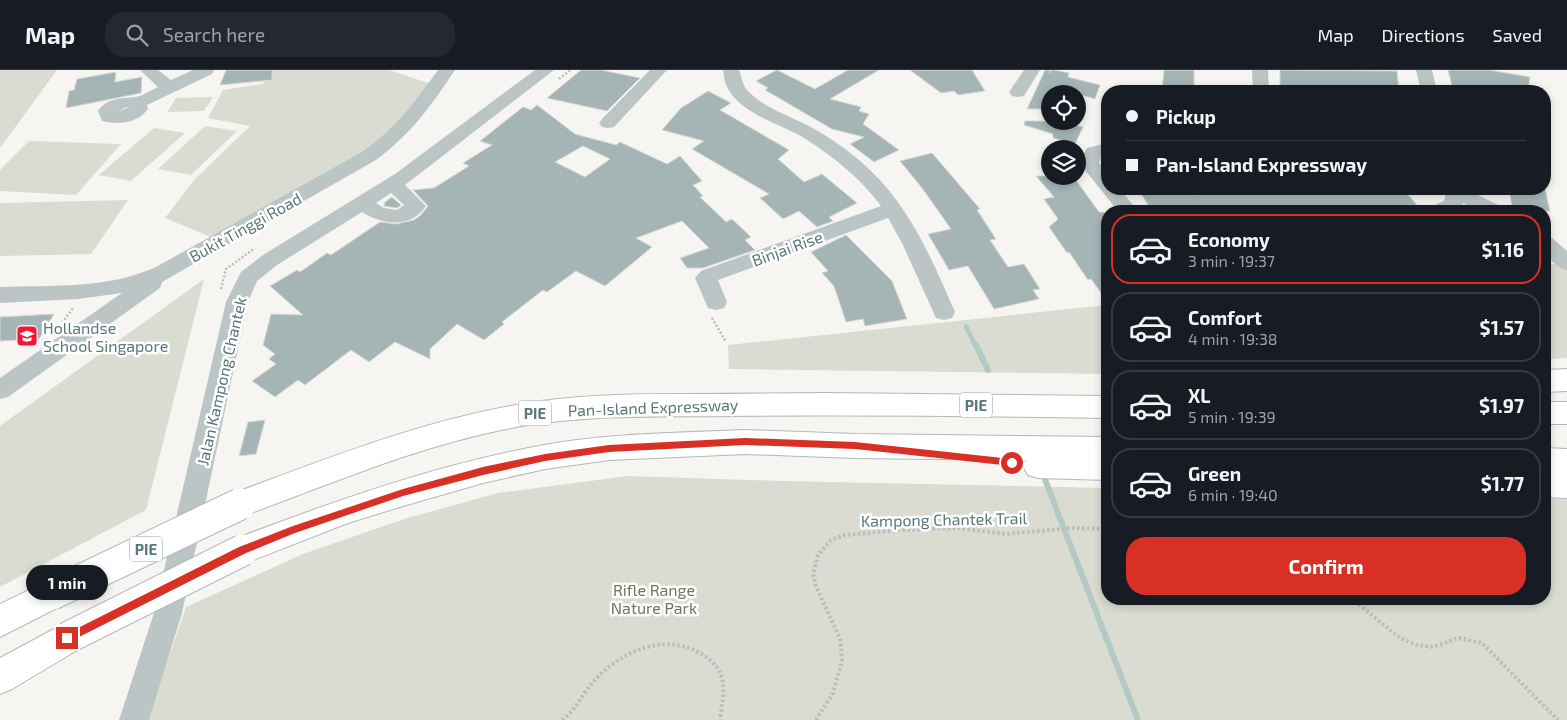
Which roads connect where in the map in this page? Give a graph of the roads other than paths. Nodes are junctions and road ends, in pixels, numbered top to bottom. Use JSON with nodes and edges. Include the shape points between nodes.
{"nodes":[{"id":1,"x":148,"y":70,"type":"edge"},
{"id":2,"x":205,"y":70,"type":"edge"},
{"id":3,"x":447,"y":70,"type":"edge"},
{"id":4,"x":659,"y":70,"type":"edge"},
{"id":5,"x":731,"y":70,"type":"edge"},
{"id":6,"x":1032,"y":70,"type":"edge"},
{"id":7,"x":1260,"y":70,"type":"edge"},
{"id":8,"x":1424,"y":70,"type":"edge"},
{"id":9,"x":551,"y":76,"type":"edge"},
{"id":10,"x":1261,"y":85,"type":"edge"},
{"id":11,"x":1428,"y":85,"type":"edge"},
{"id":12,"x":170,"y":88,"type":"junction"},
{"id":13,"x":1018,"y":92,"type":"dead end"},
{"id":14,"x":138,"y":103,"type":"dead end"},
{"id":15,"x":608,"y":122,"type":"dead end"},
{"id":16,"x":1101,"y":150,"type":"edge"},
{"id":17,"x":1101,"y":179,"type":"edge"},
{"id":18,"x":393,"y":184,"type":"junction"},
{"id":19,"x":1114,"y":195,"type":"edge"},
{"id":20,"x":1464,"y":195,"type":"edge"},
{"id":21,"x":362,"y":203,"type":"junction"},
{"id":22,"x":1123,"y":205,"type":"edge"},
{"id":23,"x":1482,"y":205,"type":"edge"},
{"id":24,"x":893,"y":209,"type":"junction"},
{"id":25,"x":1551,"y":248,"type":"edge"},
{"id":26,"x":181,"y":263,"type":"junction"},
{"id":27,"x":1567,"y":263,"type":"edge"},
{"id":28,"x":89,"y":289,"type":"junction"},
{"id":29,"x":0,"y":295,"type":"edge"},
{"id":30,"x":713,"y":309,"type":"road end"},
{"id":31,"x":944,"y":312,"type":"dead end"},
{"id":32,"x":61,"y":336,"type":"junction"},
{"id":33,"x":1567,"y":380,"type":"edge"},
{"id":34,"x":1551,"y":381,"type":"edge"},
{"id":35,"x":0,"y":390,"type":"edge"},
{"id":36,"x":1101,"y":390,"type":"edge"},
{"id":37,"x":845,"y":403,"type":"junction"},
{"id":38,"x":1101,"y":407,"type":"edge"},
{"id":39,"x":1551,"y":413,"type":"edge"},
{"id":40,"x":1567,"y":414,"type":"edge"},
{"id":41,"x":855,"y":446,"type":"junction"},
{"id":42,"x":1101,"y":449,"type":"edge"},
{"id":43,"x":1551,"y":460,"type":"edge"},
{"id":44,"x":1567,"y":461,"type":"edge"},
{"id":45,"x":1101,"y":468,"type":"edge"},
{"id":46,"x":1551,"y":484,"type":"edge"},
{"id":47,"x":1567,"y":485,"type":"edge"},
{"id":48,"x":0,"y":621,"type":"edge"},
{"id":49,"x":0,"y":677,"type":"edge"},
{"id":50,"x":131,"y":718,"type":"edge"}],
"edges":[{"from":1,"to":12,"type":"street"},
{"from":2,"to":12,"type":"street"},
{"from":3,"to":26,"type":"street","name":"Bukit Tinggi Road","via":[[409,122],[369,156]]},
{"from":4,"to":15,"type":"street"},
{"from":5,"to":24,"type":"street","via":[[735,86],[744,95],[757,106],[810,134],[848,162],[871,181]]},
{"from":6,"to":13,"type":"street"},
{"from":7,"to":10,"type":"street"},
{"from":8,"to":11,"type":"street"},
{"from":9,"to":18,"type":"street","name":"Jalan Kampong Chantek"},
{"from":12,"to":14,"type":"street"},
{"from":16,"to":17,"type":"street","via":[[1094,152],[1089,161]]},
{"from":18,"to":21,"type":"street","name":"Jalan Kampong Chantek"},
{"from":18,"to":21,"type":"street","via":[[416,206],[400,217],[379,214]]},
{"from":19,"to":22,"type":"street"},
{"from":20,"to":23,"type":"street"},
{"from":21,"to":50,"type":"street","name":"Jalan Kampong Chantek","via":[[248,277],[237,302],[168,613]]},
{"from":24,"to":30,"type":"street","name":"Binjai Rise","via":[[708,276]]},
{"from":24,"to":31,"type":"street"},
{"from":25,"to":27,"type":"street"},
{"from":26,"to":28,"type":"street","name":"Bukit Tinggi Road","via":[[153,277]]},
{"from":26,"to":32,"type":"street"},
{"from":28,"to":29,"type":"street","name":"Bukit Tinggi Road"},
{"from":28,"to":32,"type":"street","via":[[89,311]]},
{"from":32,"to":35,"type":"street"},
{"from":33,"to":34,"type":"highway"},
{"from":36,"to":37,"type":"highway","via":[[1029,389]]},
{"from":37,"to":38,"type":"highway","name":"Pan-Island Expressway","number":"PIE"},
{"from":37,"to":48,"type":"highway","name":"Pan-Island Expressway","number":"PIE","bridge":true,"via":[[609,406],[541,412],[404,443],[240,504]]},
{"from":39,"to":40,"type":"highway"},
{"from":41,"to":42,"type":"highway"},
{"from":41,"to":45,"type":"highway","via":[[1051,467]]},
{"from":41,"to":49,"type":"highway","bridge":true,"via":[[745,442],[609,448],[545,457],[483,471],[344,511],[242,550],[67,638]]},
{"from":43,"to":44,"type":"highway"},
{"from":46,"to":47,"type":"highway"}]}
